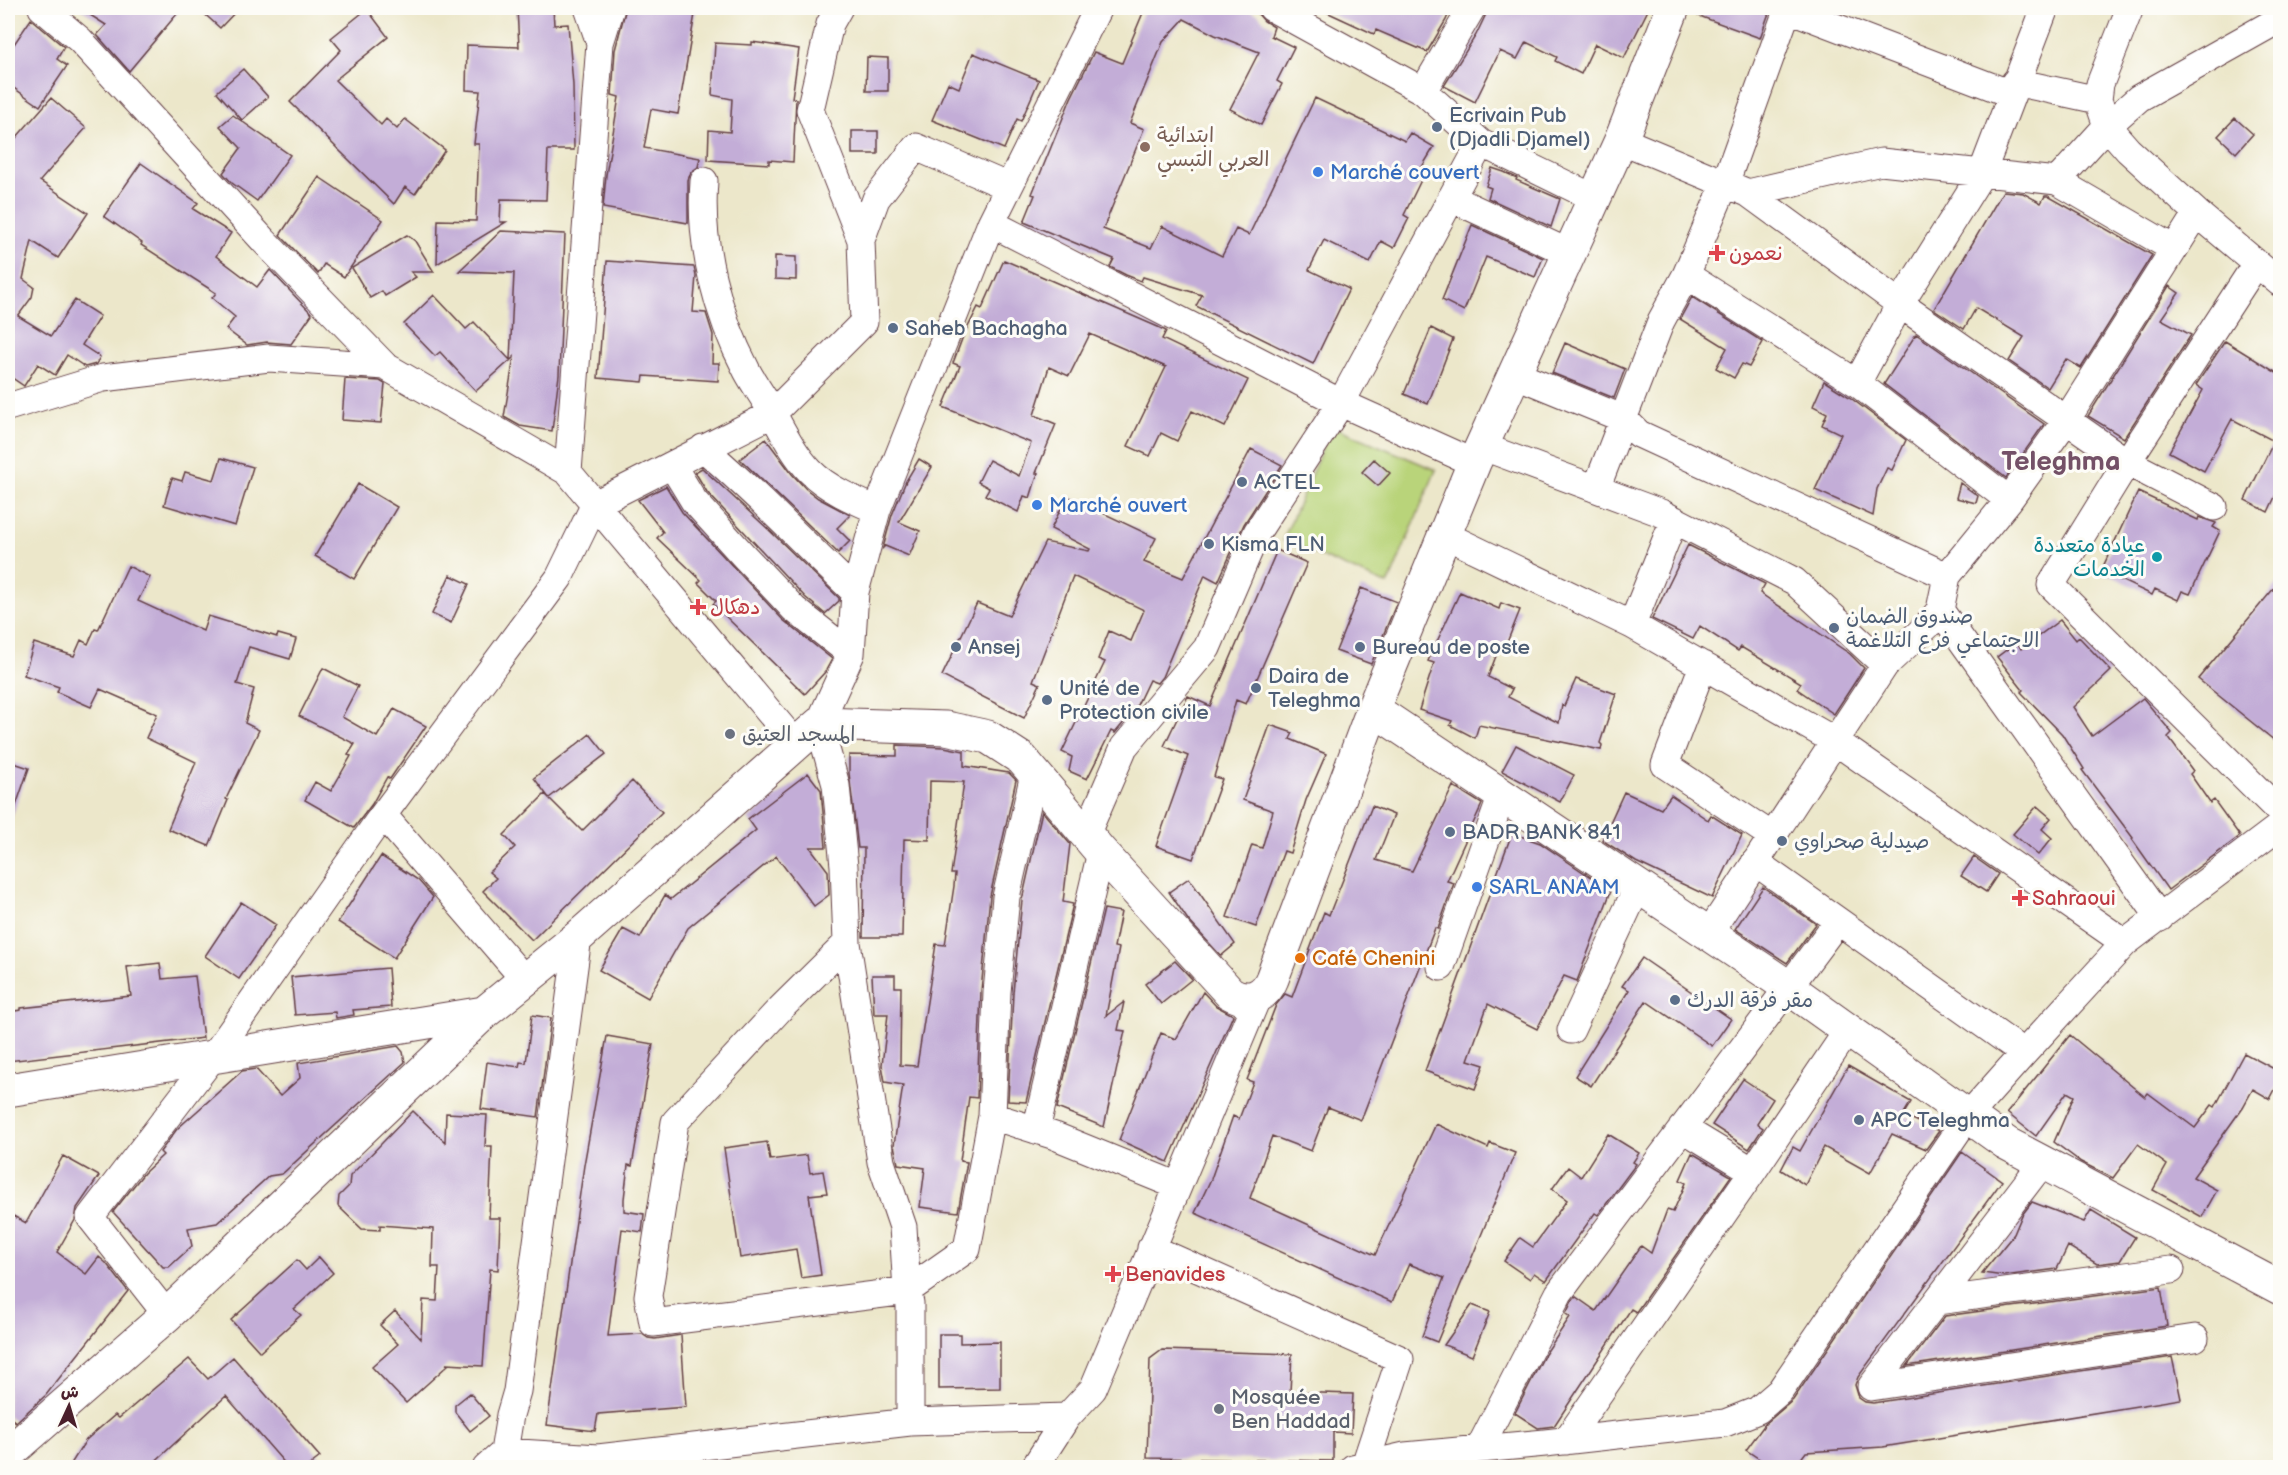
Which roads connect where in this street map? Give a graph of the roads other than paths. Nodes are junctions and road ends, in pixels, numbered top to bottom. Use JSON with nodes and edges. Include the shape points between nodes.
{"nodes":[{"id":1,"x":42,"y":8,"type":"edge"},
{"id":2,"x":588,"y":8,"type":"edge"},
{"id":3,"x":611,"y":8,"type":"edge"},
{"id":4,"x":839,"y":8,"type":"edge"},
{"id":5,"x":1098,"y":8,"type":"edge"},
{"id":6,"x":1272,"y":8,"type":"edge"},
{"id":7,"x":1472,"y":8,"type":"edge"},
{"id":8,"x":1673,"y":8,"type":"edge"},
{"id":9,"x":1787,"y":8,"type":"edge"},
{"id":10,"x":2045,"y":8,"type":"edge"},
{"id":11,"x":2130,"y":8,"type":"edge"},
{"id":12,"x":2280,"y":19,"type":"edge"},
{"id":13,"x":600,"y":43,"type":"junction"},
{"id":14,"x":2013,"y":88,"type":"junction"},
{"id":15,"x":1423,"y":91,"type":"junction"},
{"id":16,"x":2098,"y":100,"type":"junction"},
{"id":17,"x":2107,"y":126,"type":"junction"},
{"id":18,"x":1621,"y":140,"type":"junction"},
{"id":19,"x":1481,"y":143,"type":"junction"},
{"id":20,"x":1982,"y":173,"type":"junction"},
{"id":21,"x":704,"y":181,"type":"dead end"},
{"id":22,"x":2057,"y":181,"type":"junction"},
{"id":23,"x":1009,"y":187,"type":"junction"},
{"id":24,"x":1736,"y":189,"type":"junction"},
{"id":25,"x":1451,"y":198,"type":"junction"},
{"id":26,"x":1594,"y":198,"type":"junction"},
{"id":27,"x":2197,"y":213,"type":"junction"},
{"id":28,"x":991,"y":224,"type":"junction"},
{"id":29,"x":861,"y":240,"type":"junction"},
{"id":30,"x":2174,"y":249,"type":"junction"},
{"id":31,"x":1569,"y":253,"type":"junction"},
{"id":32,"x":2256,"y":264,"type":"junction"},
{"id":33,"x":1686,"y":275,"type":"junction"},
{"id":34,"x":2280,"y":283,"type":"edge"},
{"id":35,"x":1900,"y":304,"type":"junction"},
{"id":36,"x":386,"y":366,"type":"junction"},
{"id":37,"x":1514,"y":374,"type":"junction"},
{"id":38,"x":1857,"y":383,"type":"junction"},
{"id":39,"x":1341,"y":403,"type":"junction"},
{"id":40,"x":8,"y":407,"type":"edge"},
{"id":41,"x":772,"y":414,"type":"junction"},
{"id":42,"x":1624,"y":419,"type":"junction"},
{"id":43,"x":2067,"y":419,"type":"junction"},
{"id":44,"x":703,"y":448,"type":"junction"},
{"id":45,"x":1478,"y":455,"type":"junction"},
{"id":46,"x":2127,"y":462,"type":"junction"},
{"id":47,"x":672,"y":465,"type":"junction"},
{"id":48,"x":568,"y":472,"type":"junction"},
{"id":49,"x":1596,"y":489,"type":"junction"},
{"id":50,"x":2009,"y":500,"type":"junction"},
{"id":51,"x":595,"y":504,"type":"junction"},
{"id":52,"x":2214,"y":507,"type":"dead end"},
{"id":53,"x":877,"y":510,"type":"junction"},
{"id":54,"x":1674,"y":520,"type":"junction"},
{"id":55,"x":1444,"y":535,"type":"junction"},
{"id":56,"x":1947,"y":576,"type":"junction"},
{"id":57,"x":855,"y":592,"type":"junction"},
{"id":58,"x":1940,"y":610,"type":"junction"},
{"id":59,"x":1632,"y":625,"type":"junction"},
{"id":60,"x":852,"y":654,"type":"junction"},
{"id":61,"x":1885,"y":665,"type":"junction"},
{"id":62,"x":1703,"y":666,"type":"junction"},
{"id":63,"x":1373,"y":709,"type":"junction"},
{"id":64,"x":808,"y":734,"type":"junction"},
{"id":65,"x":1835,"y":741,"type":"junction"},
{"id":66,"x":1034,"y":774,"type":"junction"},
{"id":67,"x":1502,"y":795,"type":"junction"},
{"id":68,"x":2280,"y":812,"type":"edge"},
{"id":69,"x":383,"y":815,"type":"junction"},
{"id":70,"x":2280,"y":826,"type":"edge"},
{"id":71,"x":1772,"y":836,"type":"junction"},
{"id":72,"x":1094,"y":843,"type":"junction"},
{"id":73,"x":1755,"y":862,"type":"junction"},
{"id":74,"x":1638,"y":886,"type":"junction"},
{"id":75,"x":2160,"y":918,"type":"junction"},
{"id":76,"x":1838,"y":921,"type":"junction"},
{"id":77,"x":1709,"y":933,"type":"junction"},
{"id":78,"x":578,"y":937,"type":"junction"},
{"id":79,"x":847,"y":943,"type":"junction"},
{"id":80,"x":2126,"y":943,"type":"junction"},
{"id":81,"x":1441,"y":967,"type":"dead end"},
{"id":82,"x":525,"y":980,"type":"junction"},
{"id":83,"x":1788,"y":987,"type":"junction"},
{"id":84,"x":1258,"y":996,"type":"junction"},
{"id":85,"x":484,"y":1012,"type":"junction"},
{"id":86,"x":1571,"y":1030,"type":"dead end"},
{"id":87,"x":1848,"y":1030,"type":"junction"},
{"id":88,"x":2024,"y":1053,"type":"junction"},
{"id":89,"x":213,"y":1057,"type":"junction"},
{"id":90,"x":8,"y":1090,"type":"edge"},
{"id":91,"x":992,"y":1116,"type":"junction"},
{"id":92,"x":1968,"y":1116,"type":"junction"},
{"id":93,"x":1683,"y":1128,"type":"junction"},
{"id":94,"x":1036,"y":1130,"type":"junction"},
{"id":95,"x":2043,"y":1162,"type":"junction"},
{"id":96,"x":1754,"y":1172,"type":"junction"},
{"id":97,"x":1178,"y":1186,"type":"junction"},
{"id":98,"x":1151,"y":1248,"type":"junction"},
{"id":99,"x":2171,"y":1270,"type":"dead end"},
{"id":100,"x":2280,"y":1288,"type":"edge"},
{"id":101,"x":907,"y":1291,"type":"junction"},
{"id":102,"x":1937,"y":1301,"type":"junction"},
{"id":103,"x":167,"y":1315,"type":"junction"},
{"id":104,"x":2194,"y":1338,"type":"dead end"},
{"id":105,"x":1067,"y":1417,"type":"junction"},
{"id":106,"x":910,"y":1422,"type":"junction"},
{"id":107,"x":1566,"y":1441,"type":"junction"},
{"id":108,"x":715,"y":1444,"type":"junction"},
{"id":109,"x":1479,"y":1449,"type":"junction"},
{"id":110,"x":8,"y":1454,"type":"edge"},
{"id":111,"x":495,"y":1460,"type":"edge"},
{"id":112,"x":595,"y":1463,"type":"edge"},
{"id":113,"x":1361,"y":1466,"type":"edge"},
{"id":114,"x":702,"y":1467,"type":"edge"},
{"id":115,"x":1034,"y":1467,"type":"edge"}],
"edges":[{"from":1,"to":36,"type":"street","via":[[80,40],[264,241]]},
{"from":2,"to":13,"type":"street"},
{"from":3,"to":13,"type":"street"},
{"from":4,"to":29,"type":"street","via":[[831,24],[810,110]]},
{"from":5,"to":23,"type":"street"},
{"from":6,"to":15,"type":"street"},
{"from":7,"to":15,"type":"street"},
{"from":8,"to":18,"type":"main road"},
{"from":9,"to":14,"type":"street"},
{"from":9,"to":24,"type":"street"},
{"from":10,"to":14,"type":"street"},
{"from":11,"to":16,"type":"street","via":[[2105,68]]},
{"from":12,"to":17,"type":"street","via":[[2139,98]]},
{"from":13,"to":48,"type":"street"},
{"from":14,"to":16,"type":"street"},
{"from":14,"to":20,"type":"street"},
{"from":15,"to":19,"type":"street"},
{"from":16,"to":17,"type":"street"},
{"from":17,"to":22,"type":"street"},
{"from":17,"to":27,"type":"street"},
{"from":18,"to":24,"type":"street"},
{"from":18,"to":26,"type":"main road"},
{"from":19,"to":25,"type":"street"},
{"from":19,"to":26,"type":"street"},
{"from":20,"to":22,"type":"street"},
{"from":20,"to":24,"type":"street","via":[[1881,162]]},
{"from":20,"to":35,"type":"street"},
{"from":21,"to":41,"type":"street","via":[[704,228],[717,295],[746,370]]},
{"from":22,"to":30,"type":"street"},
{"from":23,"to":28,"type":"street"},
{"from":23,"to":29,"type":"street","via":[[916,147],[876,199]]},
{"from":24,"to":33,"type":"street"},
{"from":24,"to":35,"type":"street"},
{"from":25,"to":31,"type":"street"},
{"from":25,"to":39,"type":"street"},
{"from":26,"to":31,"type":"main road"},
{"from":27,"to":30,"type":"street"},
{"from":27,"to":32,"type":"street"},
{"from":28,"to":39,"type":"street"},
{"from":28,"to":53,"type":"street"},
{"from":29,"to":41,"type":"street","via":[[864,322]]},
{"from":30,"to":43,"type":"street"},
{"from":31,"to":37,"type":"main road"},
{"from":32,"to":34,"type":"street"},
{"from":32,"to":46,"type":"street"},
{"from":33,"to":38,"type":"street"},
{"from":33,"to":42,"type":"street","via":[[1661,321]]},
{"from":35,"to":38,"type":"street"},
{"from":35,"to":43,"type":"street"},
{"from":36,"to":40,"type":"street","via":[[269,358],[103,378]]},
{"from":36,"to":48,"type":"street"},
{"from":37,"to":42,"type":"street"},
{"from":37,"to":45,"type":"main road"},
{"from":38,"to":50,"type":"street"},
{"from":39,"to":45,"type":"street"},
{"from":39,"to":72,"type":"street","via":[[1257,532],[1207,648],[1124,747]]},
{"from":41,"to":44,"type":"street"},
{"from":41,"to":53,"type":"street","via":[[811,473],[847,497]]},
{"from":42,"to":49,"type":"street"},
{"from":42,"to":56,"type":"street","via":[[1639,434]]},
{"from":43,"to":46,"type":"street"},
{"from":43,"to":50,"type":"street"},
{"from":44,"to":47,"type":"street"},
{"from":44,"to":57,"type":"street"},
{"from":45,"to":49,"type":"street"},
{"from":45,"to":55,"type":"main road"},
{"from":46,"to":52,"type":"street"},
{"from":46,"to":68,"type":"street","via":[[2051,585]]},
{"from":47,"to":51,"type":"street"},
{"from":47,"to":60,"type":"street","via":[[694,501],[743,555],[795,609]]},
{"from":48,"to":51,"type":"street"},
{"from":49,"to":54,"type":"street"},
{"from":50,"to":56,"type":"street"},
{"from":51,"to":64,"type":"street"},
{"from":51,"to":69,"type":"street","via":[[559,578]]},
{"from":53,"to":57,"type":"street"},
{"from":54,"to":59,"type":"street"},
{"from":54,"to":61,"type":"street","via":[[1794,581]]},
{"from":55,"to":59,"type":"street"},
{"from":55,"to":63,"type":"main road"},
{"from":56,"to":58,"type":"street"},
{"from":57,"to":60,"type":"street"},
{"from":58,"to":61,"type":"street"},
{"from":58,"to":75,"type":"street"},
{"from":59,"to":62,"type":"street"},
{"from":60,"to":64,"type":"street"},
{"from":61,"to":65,"type":"street"},
{"from":62,"to":65,"type":"street"},
{"from":62,"to":71,"type":"street","via":[[1665,765]]},
{"from":63,"to":67,"type":"main road"},
{"from":63,"to":84,"type":"main road","via":[[1272,979]]},
{"from":64,"to":66,"type":"main road","via":[[946,728],[988,737],[1022,759]]},
{"from":64,"to":78,"type":"main road"},
{"from":64,"to":79,"type":"street","via":[[836,785]]},
{"from":65,"to":71,"type":"street"},
{"from":65,"to":80,"type":"street"},
{"from":66,"to":72,"type":"main road"},
{"from":66,"to":91,"type":"street","via":[[1006,897]]},
{"from":67,"to":74,"type":"main road"},
{"from":67,"to":81,"type":"street"},
{"from":69,"to":82,"type":"street"},
{"from":69,"to":89,"type":"street"},
{"from":70,"to":75,"type":"street"},
{"from":71,"to":73,"type":"street"},
{"from":72,"to":84,"type":"main road","via":[[1230,993],[1244,999]]},
{"from":72,"to":94,"type":"street"},
{"from":73,"to":76,"type":"street"},
{"from":73,"to":77,"type":"street"},
{"from":74,"to":77,"type":"main road"},
{"from":74,"to":86,"type":"street"},
{"from":75,"to":80,"type":"street"},
{"from":76,"to":83,"type":"street"},
{"from":76,"to":88,"type":"street"},
{"from":77,"to":83,"type":"main road"},
{"from":78,"to":82,"type":"main road"},
{"from":78,"to":111,"type":"street","via":[[517,1391]]},
{"from":79,"to":101,"type":"street","via":[[881,1162],[903,1227]]},
{"from":79,"to":101,"type":"street","via":[[675,1122],[648,1296],[652,1323]]},
{"from":80,"to":88,"type":"street"},
{"from":82,"to":85,"type":"main road"},
{"from":83,"to":87,"type":"main road"},
{"from":83,"to":93,"type":"street"},
{"from":84,"to":97,"type":"street"},
{"from":85,"to":89,"type":"main road"},
{"from":85,"to":103,"type":"main road"},
{"from":87,"to":92,"type":"main road"},
{"from":87,"to":96,"type":"street"},
{"from":88,"to":92,"type":"street"},
{"from":89,"to":90,"type":"main road"},
{"from":89,"to":103,"type":"street","via":[[90,1217]]},
{"from":91,"to":94,"type":"street"},
{"from":91,"to":101,"type":"street","via":[[967,1249]]},
{"from":92,"to":95,"type":"main road","via":[[2006,1143]]},
{"from":92,"to":107,"type":"street","via":[[1780,1391],[1758,1410],[1725,1423]]},
{"from":93,"to":96,"type":"street"},
{"from":93,"to":109,"type":"street","via":[[1559,1293]]},
{"from":94,"to":97,"type":"street"},
{"from":95,"to":100,"type":"main road"},
{"from":95,"to":102,"type":"street"},
{"from":96,"to":107,"type":"street"},
{"from":97,"to":98,"type":"street"},
{"from":98,"to":105,"type":"street","via":[[1093,1389]]},
{"from":98,"to":113,"type":"street","via":[[1400,1359]]},
{"from":99,"to":102,"type":"street"},
{"from":101,"to":106,"type":"street"},
{"from":102,"to":104,"type":"street","via":[[1871,1387]]},
{"from":103,"to":110,"type":"main road"},
{"from":105,"to":106,"type":"street"},
{"from":105,"to":115,"type":"street"},
{"from":106,"to":108,"type":"street"},
{"from":107,"to":109,"type":"street"},
{"from":108,"to":112,"type":"street"},
{"from":108,"to":114,"type":"street"},
{"from":109,"to":113,"type":"street","via":[[1405,1456]]},
{"from":111,"to":112,"type":"street"}]}
